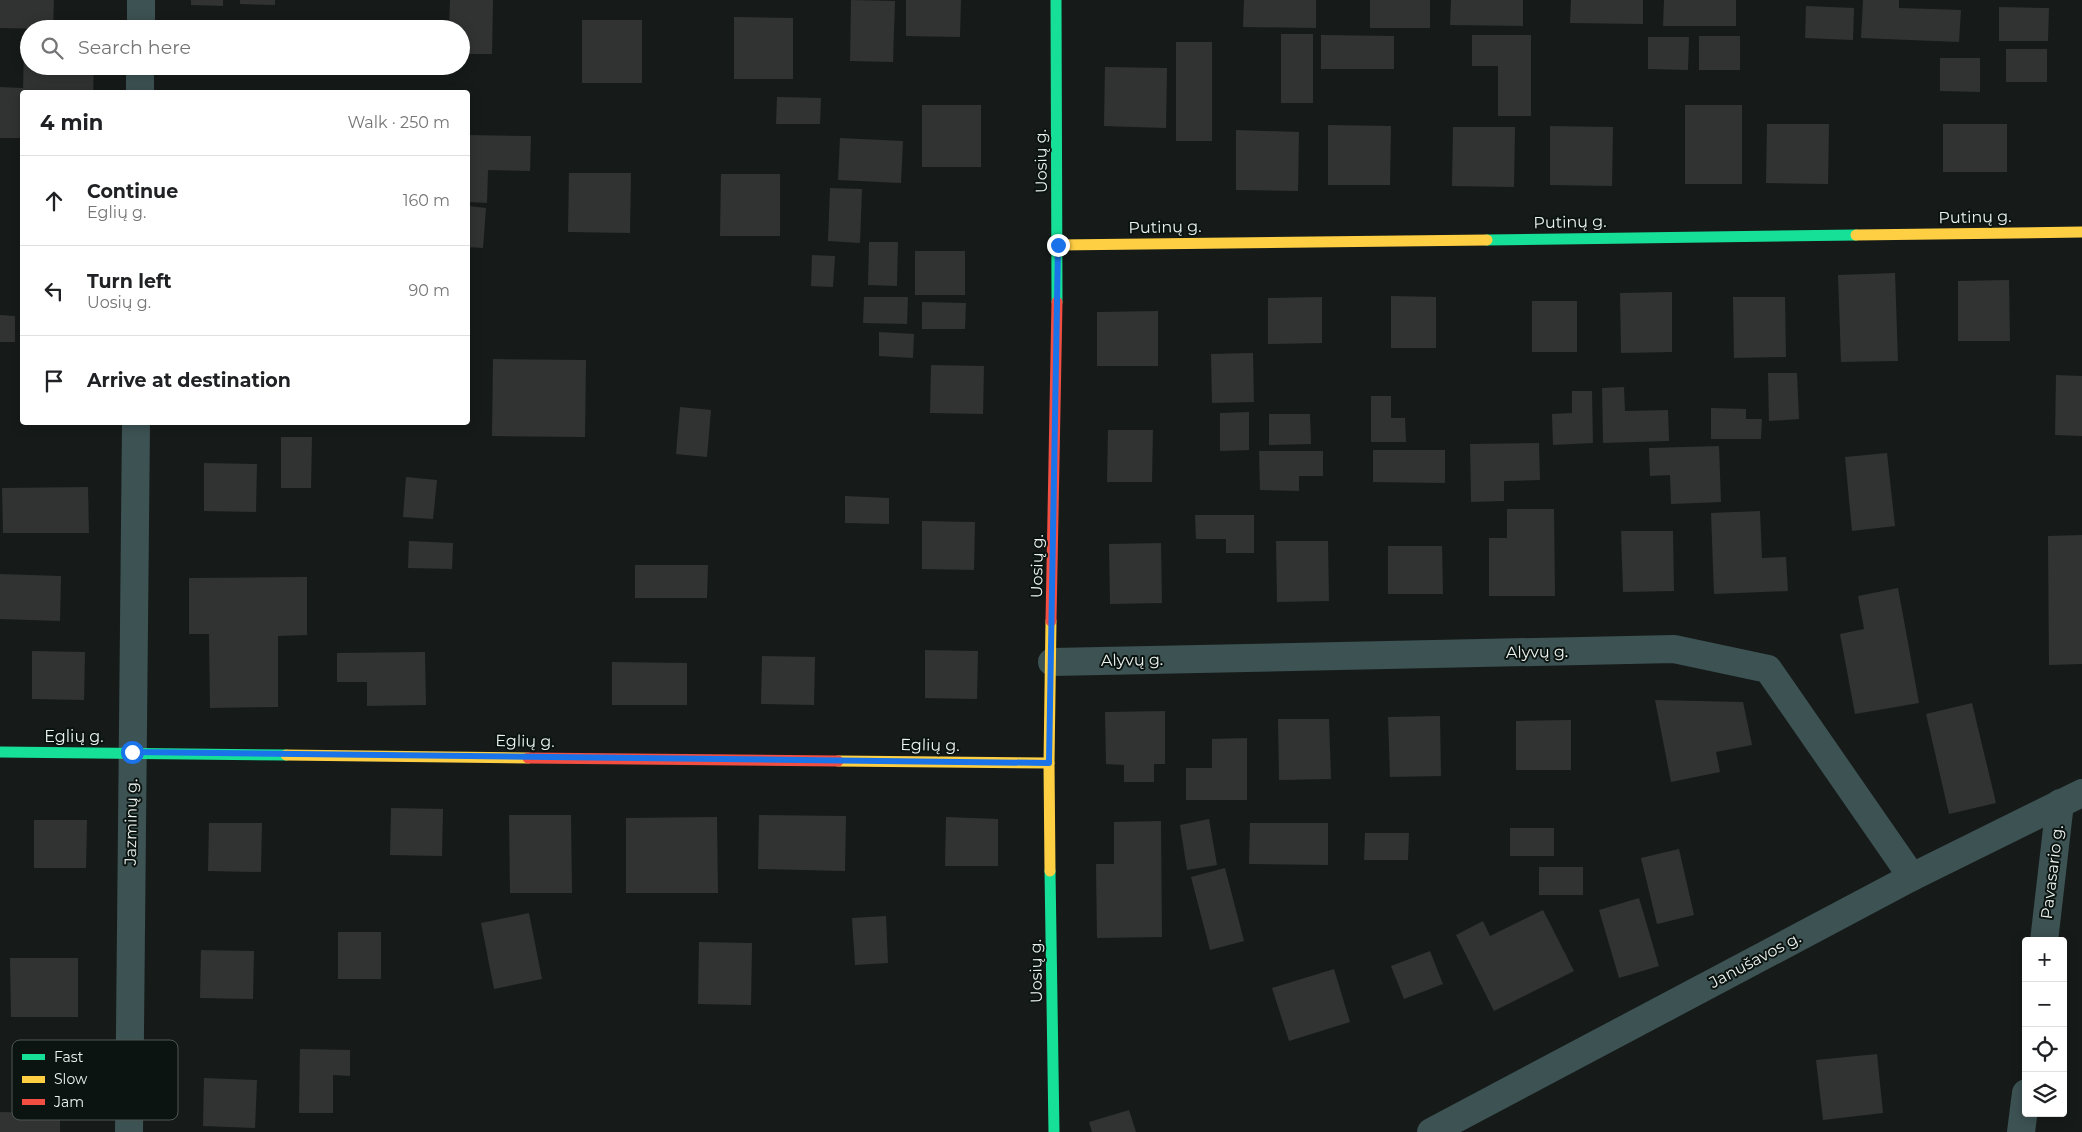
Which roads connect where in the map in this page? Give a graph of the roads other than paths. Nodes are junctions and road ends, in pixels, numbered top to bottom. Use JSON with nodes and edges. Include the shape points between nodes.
{"nodes":[{"id":1,"x":141,"y":0,"type":"edge"},
{"id":2,"x":1056,"y":0,"type":"edge"},
{"id":3,"x":140,"y":20,"type":"edge"},
{"id":4,"x":140,"y":75,"type":"edge"},
{"id":5,"x":140,"y":90,"type":"edge"},
{"id":6,"x":2082,"y":232,"type":"edge"},
{"id":7,"x":1058,"y":245,"type":"junction"},
{"id":8,"x":136,"y":425,"type":"edge"},
{"id":9,"x":1052,"y":662,"type":"junction"},
{"id":10,"x":0,"y":752,"type":"edge"},
{"id":11,"x":132,"y":752,"type":"junction"},
{"id":12,"x":1049,"y":763,"type":"junction"},
{"id":13,"x":2071,"y":798,"type":"edge"},
{"id":14,"x":1912,"y":876,"type":"junction"},
{"id":15,"x":2045,"y":937,"type":"edge"},
{"id":16,"x":129,"y":1040,"type":"edge"},
{"id":17,"x":2023,"y":1117,"type":"edge"},
{"id":18,"x":1054,"y":1132,"type":"edge"},
{"id":19,"x":1431,"y":1132,"type":"edge"},
{"id":20,"x":2021,"y":1132,"type":"edge"}],
"edges":[{"from":1,"to":3,"type":"street"},
{"from":2,"to":7,"type":"street","name":"Uosių g."},
{"from":4,"to":5,"type":"street"},
{"from":6,"to":7,"type":"street","name":"Putinų g."},
{"from":7,"to":9,"type":"street","name":"Uosių g."},
{"from":8,"to":11,"type":"street","name":"Jazminų g."},
{"from":9,"to":12,"type":"street","name":"Uosių g."},
{"from":9,"to":14,"type":"street","name":"Alyvų g.","via":[[1674,649],[1768,669]]},
{"from":10,"to":11,"type":"street","name":"Eglių g."},
{"from":11,"to":12,"type":"street","name":"Eglių g."},
{"from":11,"to":16,"type":"street","name":"Jazminų g."},
{"from":12,"to":18,"type":"street","name":"Uosių g."},
{"from":13,"to":14,"type":"street","name":"Janušavos g."},
{"from":13,"to":15,"type":"street","name":"Pavasario g."},
{"from":14,"to":19,"type":"street","name":"Janušavos g."},
{"from":17,"to":20,"type":"street"}]}
